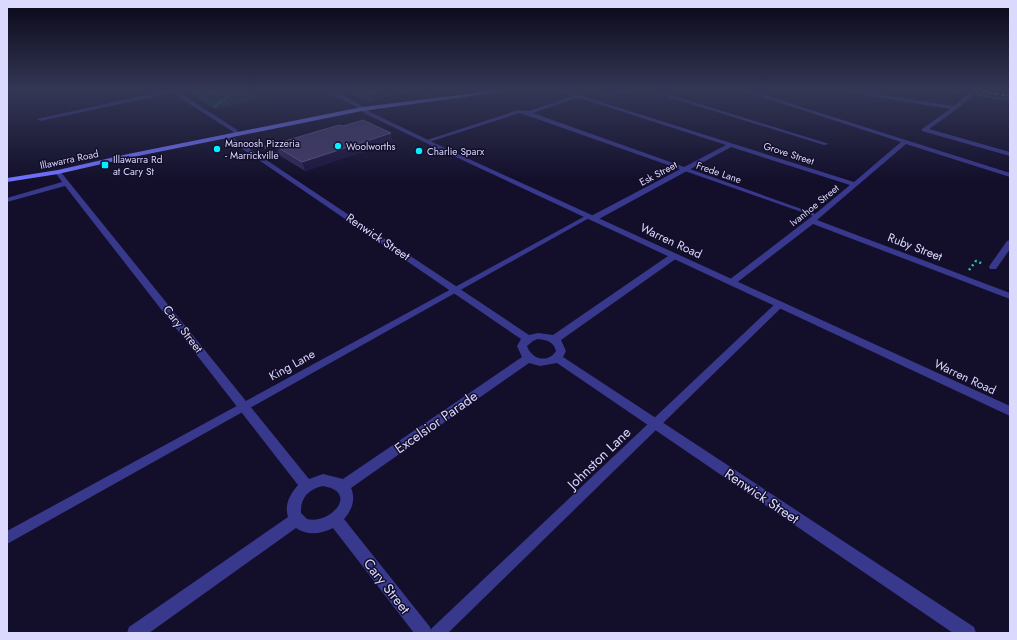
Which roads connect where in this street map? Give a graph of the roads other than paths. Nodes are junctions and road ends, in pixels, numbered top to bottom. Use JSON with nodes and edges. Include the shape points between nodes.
{"nodes":[{"id":1,"x":217,"y":120,"type":"edge"},
{"id":2,"x":308,"y":120,"type":"edge"},
{"id":3,"x":381,"y":120,"type":"edge"},
{"id":4,"x":493,"y":120,"type":"edge"},
{"id":5,"x":547,"y":120,"type":"edge"},
{"id":6,"x":652,"y":120,"type":"edge"},
{"id":7,"x":746,"y":120,"type":"edge"},
{"id":8,"x":838,"y":120,"type":"edge"},
{"id":9,"x":938,"y":120,"type":"edge"},
{"id":10,"x":237,"y":134,"type":"junction"},
{"id":11,"x":227,"y":136,"type":"junction"},
{"id":12,"x":427,"y":141,"type":"junction"},
{"id":13,"x":906,"y":141,"type":"junction"},
{"id":14,"x":826,"y":144,"type":"dead end"},
{"id":15,"x":731,"y":145,"type":"junction"},
{"id":16,"x":276,"y":152,"type":"edge"},
{"id":17,"x":1010,"y":154,"type":"edge"},
{"id":18,"x":258,"y":158,"type":"junction"},
{"id":19,"x":685,"y":169,"type":"junction"},
{"id":20,"x":58,"y":172,"type":"junction"},
{"id":21,"x":1010,"y":175,"type":"edge"},
{"id":22,"x":7,"y":180,"type":"edge"},
{"id":23,"x":67,"y":183,"type":"junction"},
{"id":24,"x":854,"y":184,"type":"junction"},
{"id":25,"x":7,"y":200,"type":"edge"},
{"id":26,"x":592,"y":217,"type":"junction"},
{"id":27,"x":815,"y":218,"type":"junction"},
{"id":28,"x":1010,"y":242,"type":"edge"},
{"id":29,"x":674,"y":256,"type":"junction"},
{"id":30,"x":993,"y":267,"type":"dead end"},
{"id":31,"x":732,"y":282,"type":"junction"},
{"id":32,"x":456,"y":289,"type":"junction"},
{"id":33,"x":1010,"y":296,"type":"edge"},
{"id":34,"x":780,"y":304,"type":"junction"},
{"id":35,"x":528,"y":339,"type":"junction"},
{"id":36,"x":555,"y":339,"type":"junction"},
{"id":37,"x":528,"y":358,"type":"junction"},
{"id":38,"x":557,"y":358,"type":"junction"},
{"id":39,"x":244,"y":406,"type":"junction"},
{"id":40,"x":1010,"y":411,"type":"edge"},
{"id":41,"x":656,"y":424,"type":"junction"},
{"id":42,"x":307,"y":486,"type":"junction"},
{"id":43,"x":343,"y":486,"type":"junction"},
{"id":44,"x":335,"y":519,"type":"junction"},
{"id":45,"x":296,"y":520,"type":"junction"},
{"id":46,"x":7,"y":538,"type":"edge"},
{"id":47,"x":135,"y":633,"type":"edge"},
{"id":48,"x":424,"y":633,"type":"edge"},
{"id":49,"x":437,"y":633,"type":"edge"},
{"id":50,"x":968,"y":633,"type":"edge"}],
"edges":[{"from":1,"to":10,"type":"street"},
{"from":2,"to":10,"type":"main road","name":"Illawarra Road"},
{"from":3,"to":12,"type":"street","name":"Warren Road"},
{"from":4,"to":12,"type":"lane"},
{"from":5,"to":19,"type":"lane","name":"Frede Lane"},
{"from":6,"to":15,"type":"street","name":"Grove Street"},
{"from":7,"to":14,"type":"lane"},
{"from":8,"to":13,"type":"street"},
{"from":9,"to":17,"type":"street","via":[[924,130]]},
{"from":10,"to":11,"type":"main road","name":"Illawarra Road"},
{"from":11,"to":18,"type":"street","name":"Renwick Street"},
{"from":11,"to":20,"type":"main road","name":"Illawarra Road"},
{"from":12,"to":26,"type":"street","name":"Warren Road"},
{"from":13,"to":21,"type":"street"},
{"from":13,"to":24,"type":"street","name":"Ivanhoe Street"},
{"from":15,"to":19,"type":"street","name":"Esk Street"},
{"from":15,"to":24,"type":"street","name":"Grove Street"},
{"from":16,"to":18,"type":"lane"},
{"from":18,"to":32,"type":"street","name":"Renwick Street"},
{"from":19,"to":26,"type":"street","name":"Esk Street"},
{"from":19,"to":27,"type":"lane","name":"Frede Lane"},
{"from":20,"to":22,"type":"main road","name":"Illawarra Road"},
{"from":20,"to":23,"type":"street","name":"Cary Street"},
{"from":23,"to":25,"type":"street"},
{"from":23,"to":39,"type":"street","name":"Cary Street"},
{"from":24,"to":27,"type":"street","name":"Ivanhoe Street"},
{"from":26,"to":29,"type":"street","name":"Warren Road"},
{"from":26,"to":32,"type":"lane","name":"King Lane"},
{"from":27,"to":31,"type":"street","name":"Ivanhoe Street"},
{"from":27,"to":33,"type":"street","name":"Ruby Street"},
{"from":28,"to":30,"type":"street"},
{"from":29,"to":31,"type":"street","name":"Warren Road"},
{"from":29,"to":36,"type":"street"},
{"from":31,"to":34,"type":"street","name":"Warren Road"},
{"from":32,"to":35,"type":"street","name":"Renwick Street"},
{"from":32,"to":39,"type":"lane","name":"King Lane"},
{"from":34,"to":40,"type":"street","name":"Warren Road"},
{"from":34,"to":41,"type":"lane","name":"Johnston Lane"},
{"from":35,"to":36,"type":"street","via":[[544,336]]},
{"from":35,"to":37,"type":"street","via":[[522,346],[522,351]]},
{"from":36,"to":38,"type":"street","via":[[561,346]]},
{"from":37,"to":38,"type":"street","via":[[540,362]]},
{"from":37,"to":43,"type":"street","name":"Excelsior Parade"},
{"from":38,"to":41,"type":"street","name":"Renwick Street"},
{"from":39,"to":42,"type":"street","name":"Cary Street"},
{"from":39,"to":46,"type":"lane","name":"King Lane"},
{"from":41,"to":49,"type":"lane","name":"Johnston Lane"},
{"from":41,"to":50,"type":"street","name":"Renwick Street"},
{"from":42,"to":43,"type":"street","via":[[331,480]]},
{"from":42,"to":45,"type":"street","via":[[295,498],[293,513]]},
{"from":43,"to":44,"type":"street","via":[[347,492],[346,506]]},
{"from":44,"to":45,"type":"street","via":[[318,527],[309,527]]},
{"from":44,"to":48,"type":"street","name":"Cary Street"},
{"from":45,"to":47,"type":"street"}]}
